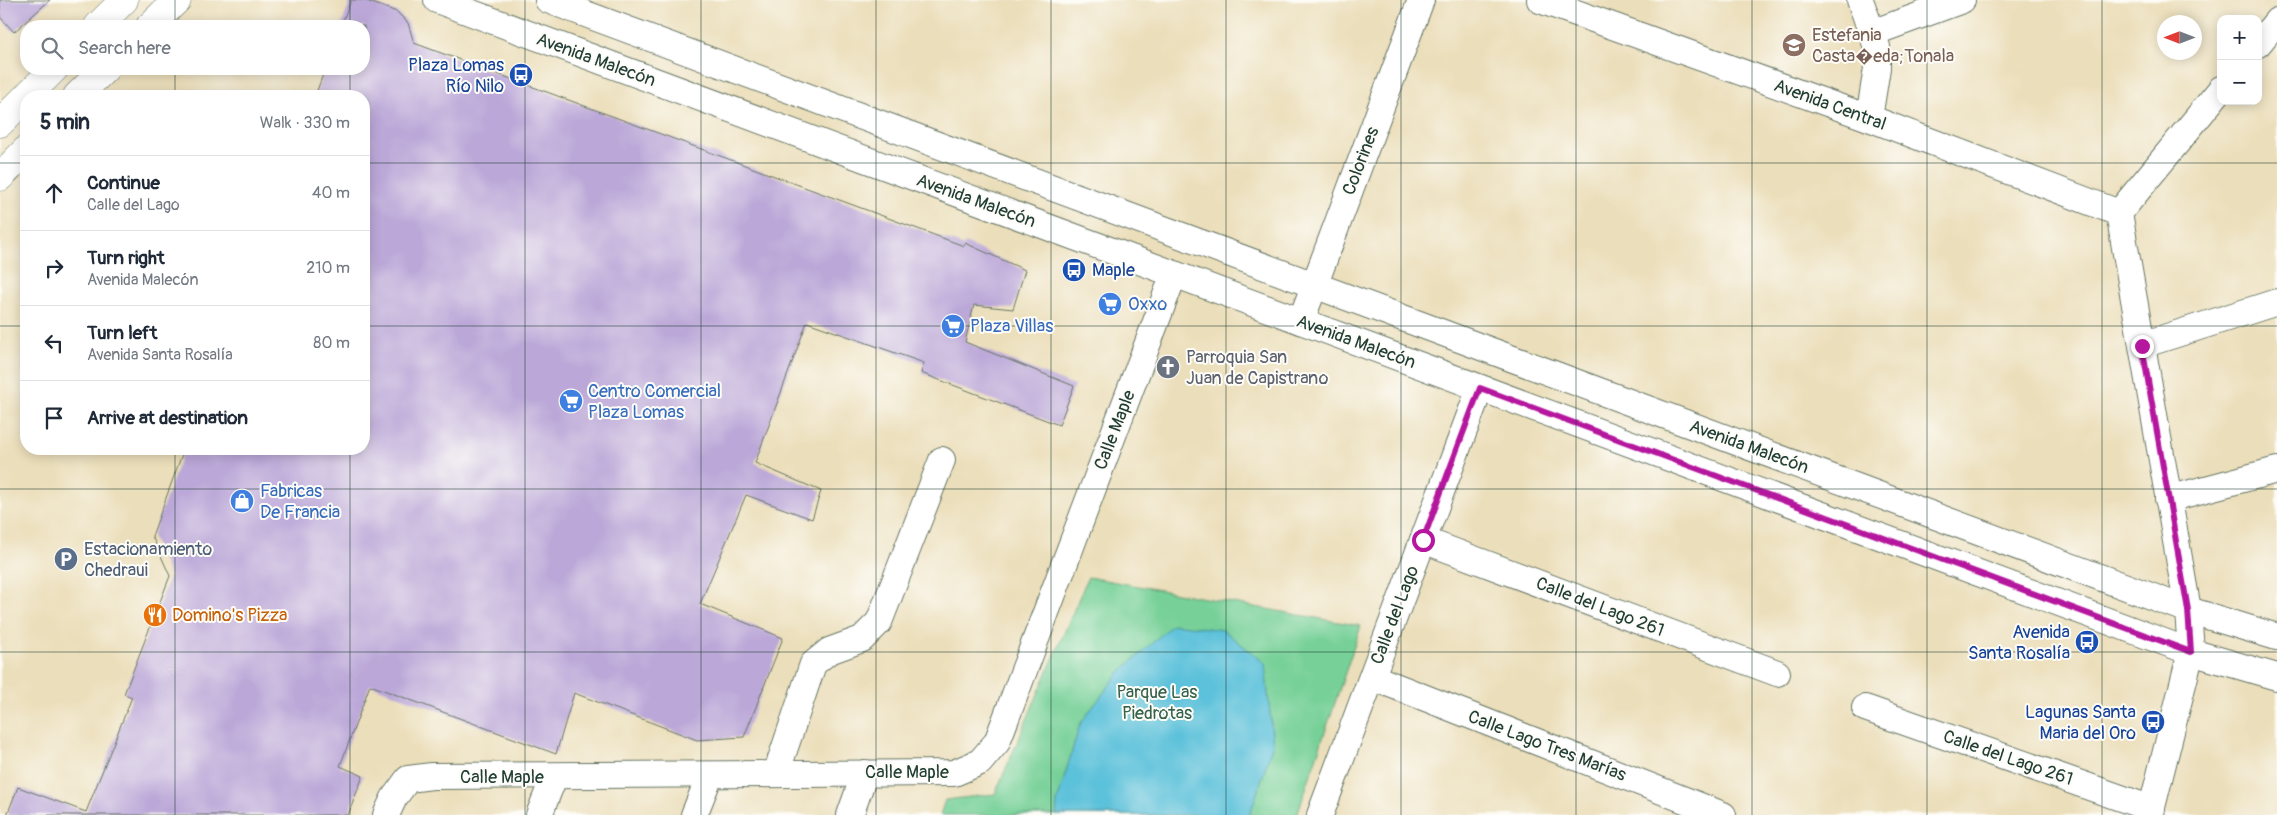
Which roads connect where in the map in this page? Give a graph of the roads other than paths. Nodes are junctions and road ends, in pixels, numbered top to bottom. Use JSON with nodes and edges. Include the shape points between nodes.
{"nodes":[{"id":1,"x":124,"y":0,"type":"edge"},
{"id":2,"x":177,"y":0,"type":"edge"},
{"id":3,"x":437,"y":0,"type":"edge"},
{"id":4,"x":548,"y":0,"type":"edge"},
{"id":5,"x":1421,"y":0,"type":"edge"},
{"id":6,"x":1540,"y":0,"type":"edge"},
{"id":7,"x":1860,"y":0,"type":"edge"},
{"id":8,"x":1962,"y":0,"type":"edge"},
{"id":9,"x":104,"y":20,"type":"edge"},
{"id":10,"x":156,"y":20,"type":"edge"},
{"id":11,"x":2277,"y":21,"type":"edge"},
{"id":12,"x":1872,"y":33,"type":"junction"},
{"id":13,"x":2262,"y":39,"type":"edge"},
{"id":14,"x":48,"y":75,"type":"edge"},
{"id":15,"x":99,"y":75,"type":"edge"},
{"id":16,"x":32,"y":90,"type":"edge"},
{"id":17,"x":83,"y":90,"type":"edge"},
{"id":18,"x":2217,"y":94,"type":"edge"},
{"id":19,"x":20,"y":102,"type":"edge"},
{"id":20,"x":1868,"y":118,"type":"junction"},
{"id":21,"x":0,"y":123,"type":"edge"},
{"id":22,"x":20,"y":156,"type":"edge"},
{"id":23,"x":0,"y":177,"type":"edge"},
{"id":24,"x":2119,"y":212,"type":"junction"},
{"id":25,"x":1174,"y":274,"type":"junction"},
{"id":26,"x":1314,"y":285,"type":"junction"},
{"id":27,"x":2277,"y":302,"type":"edge"},
{"id":28,"x":1301,"y":321,"type":"junction"},
{"id":29,"x":2142,"y":346,"type":"junction"},
{"id":30,"x":1480,"y":388,"type":"junction"},
{"id":31,"x":942,"y":460,"type":"dead end"},
{"id":32,"x":2277,"y":470,"type":"edge"},
{"id":33,"x":2168,"y":499,"type":"junction"},
{"id":34,"x":1423,"y":540,"type":"junction"},
{"id":35,"x":2188,"y":610,"type":"junction"},
{"id":36,"x":2277,"y":637,"type":"edge"},
{"id":37,"x":2191,"y":652,"type":"junction"},
{"id":38,"x":1777,"y":673,"type":"dead end"},
{"id":39,"x":1372,"y":677,"type":"junction"},
{"id":40,"x":2277,"y":677,"type":"edge"},
{"id":41,"x":1865,"y":708,"type":"dead end"},
{"id":42,"x":865,"y":773,"type":"junction"},
{"id":43,"x":710,"y":774,"type":"junction"},
{"id":44,"x":776,"y":774,"type":"junction"},
{"id":45,"x":554,"y":777,"type":"junction"},
{"id":46,"x":2151,"y":812,"type":"edge"},
{"id":47,"x":386,"y":815,"type":"edge"},
{"id":48,"x":538,"y":815,"type":"edge"},
{"id":49,"x":694,"y":815,"type":"edge"},
{"id":50,"x":850,"y":815,"type":"edge"},
{"id":51,"x":1320,"y":815,"type":"edge"},
{"id":52,"x":1723,"y":815,"type":"edge"}],
"edges":[{"from":1,"to":9,"type":"main road"},
{"from":2,"to":10,"type":"main road"},
{"from":3,"to":25,"type":"street","name":"Avenida Malecón"},
{"from":4,"to":26,"type":"street","name":"Avenida Malecón"},
{"from":5,"to":26,"type":"street","name":"Colorines"},
{"from":6,"to":20,"type":"street","name":"Avenida Central"},
{"from":7,"to":12,"type":"street"},
{"from":8,"to":12,"type":"street"},
{"from":11,"to":13,"type":"street"},
{"from":12,"to":20,"type":"street","via":[[1877,47],[1877,68]]},
{"from":14,"to":16,"type":"main road"},
{"from":15,"to":17,"type":"main road"},
{"from":18,"to":24,"type":"street"},
{"from":19,"to":21,"type":"main road"},
{"from":20,"to":24,"type":"street","name":"Avenida Central"},
{"from":22,"to":23,"type":"main road"},
{"from":24,"to":29,"type":"street"},
{"from":25,"to":28,"type":"street","name":"Avenida Malecón"},
{"from":25,"to":42,"type":"street","name":"Calle Maple","via":[[997,742],[980,762],[954,773]]},
{"from":26,"to":28,"type":"street","name":"Colorines"},
{"from":26,"to":35,"type":"street","name":"Avenida Malecón"},
{"from":27,"to":29,"type":"street"},
{"from":28,"to":30,"type":"street","name":"Avenida Malecón"},
{"from":29,"to":33,"type":"street"},
{"from":30,"to":34,"type":"street","name":"Calle del Lago"},
{"from":30,"to":37,"type":"street","name":"Avenida Malecón"},
{"from":31,"to":44,"type":"street","via":[[879,622],[862,638],[829,651],[813,664]]},
{"from":32,"to":33,"type":"street"},
{"from":33,"to":35,"type":"street"},
{"from":34,"to":38,"type":"street","name":"Calle del Lago 261"},
{"from":34,"to":39,"type":"street","name":"Calle del Lago"},
{"from":35,"to":36,"type":"street","name":"Avenida Malecón"},
{"from":35,"to":37,"type":"street"},
{"from":37,"to":40,"type":"street","name":"Avenida Malecón"},
{"from":37,"to":46,"type":"street"},
{"from":39,"to":51,"type":"street","name":"Calle del Lago"},
{"from":39,"to":52,"type":"street","name":"Calle Lago Tres Marías"},
{"from":41,"to":46,"type":"street","name":"Calle del Lago 261"},
{"from":42,"to":44,"type":"street","name":"Calle Maple"},
{"from":42,"to":50,"type":"street"},
{"from":43,"to":44,"type":"street","name":"Calle Maple"},
{"from":43,"to":45,"type":"street","name":"Calle Maple"},
{"from":43,"to":49,"type":"street"},
{"from":45,"to":47,"type":"street","name":"Calle Maple","via":[[432,776],[408,779]]},
{"from":45,"to":48,"type":"street"}]}
